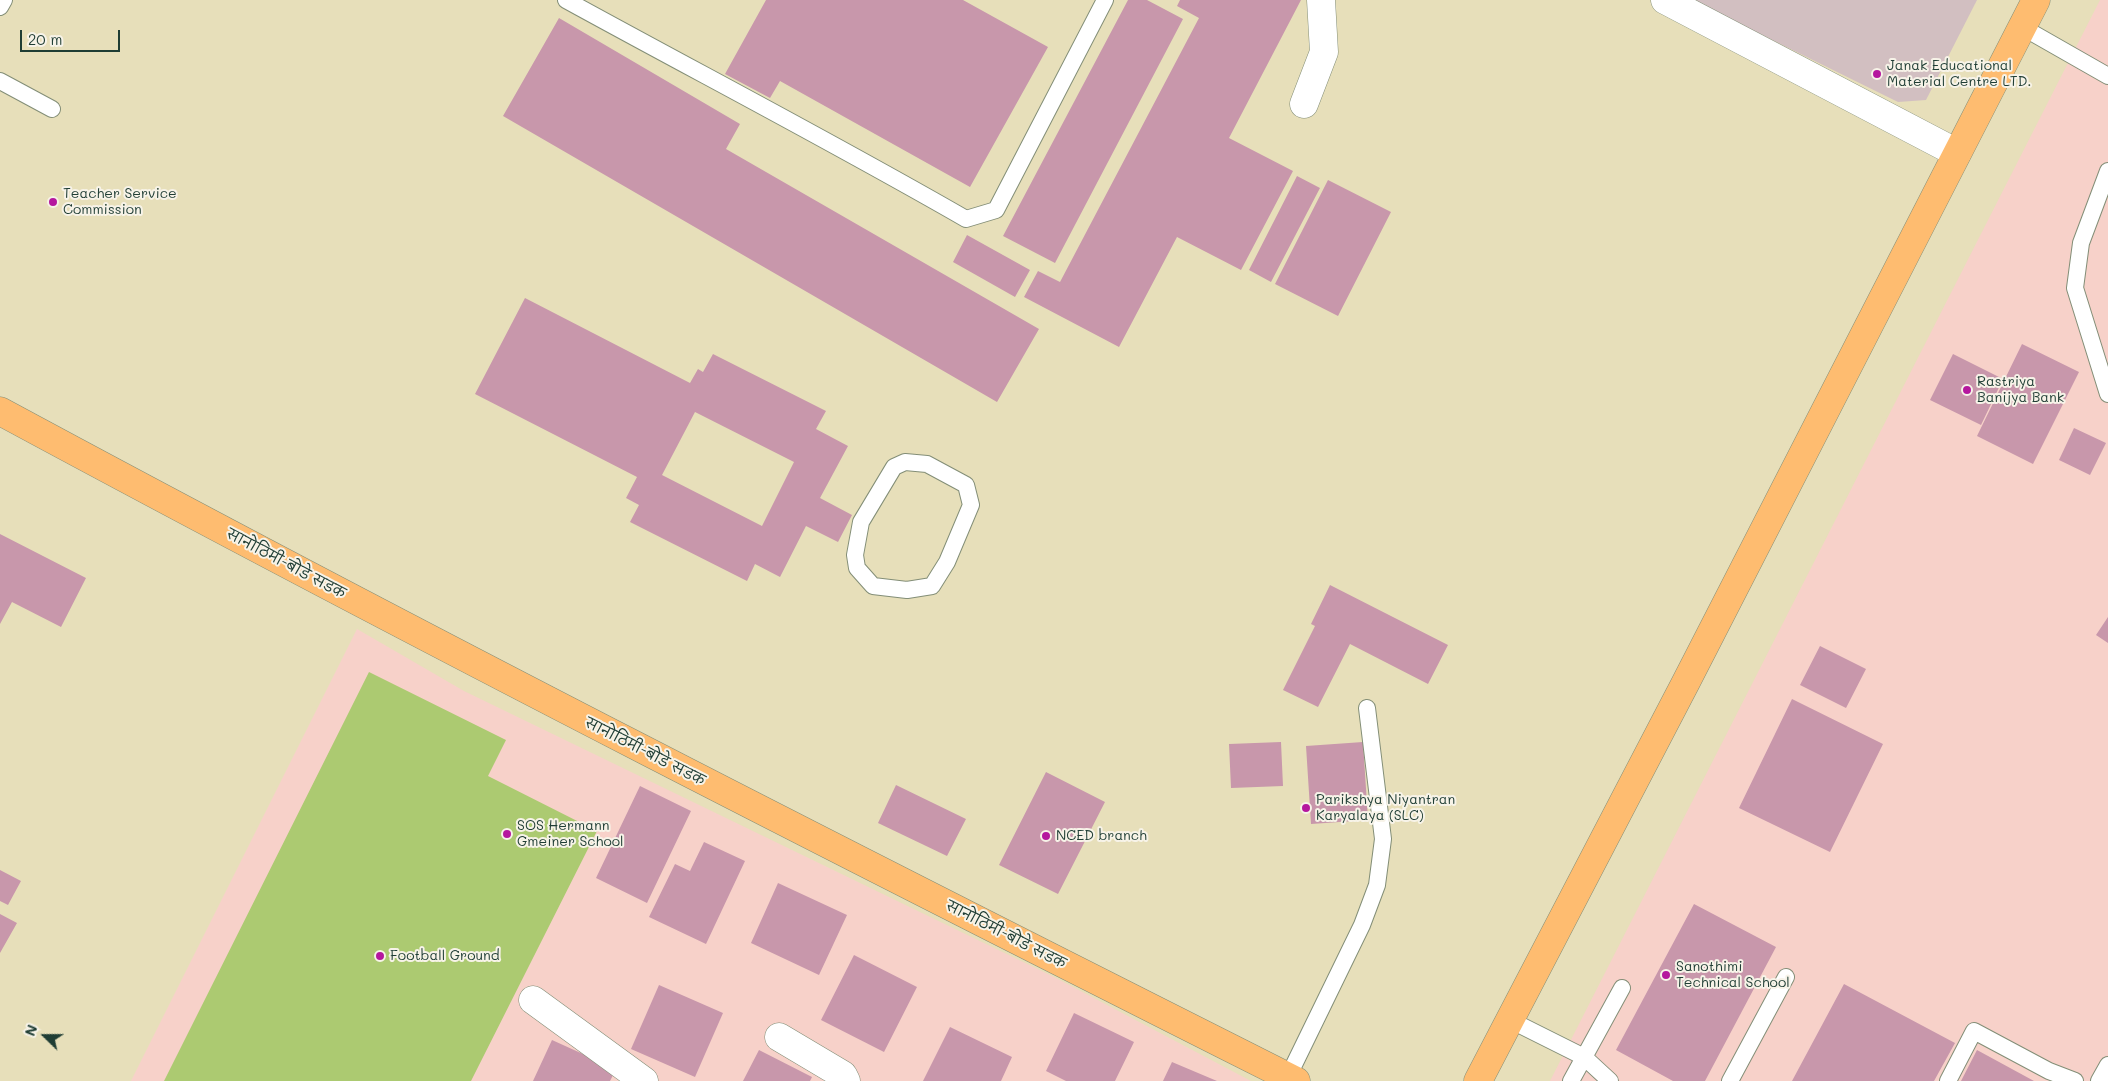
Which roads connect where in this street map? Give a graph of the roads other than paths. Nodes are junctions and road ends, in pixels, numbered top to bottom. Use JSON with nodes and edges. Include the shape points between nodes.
{"nodes":[{"id":1,"x":4,"y":0,"type":"edge"},
{"id":2,"x":566,"y":0,"type":"edge"},
{"id":3,"x":1105,"y":0,"type":"edge"},
{"id":4,"x":1321,"y":0,"type":"edge"},
{"id":5,"x":1665,"y":0,"type":"edge"},
{"id":6,"x":2036,"y":0,"type":"edge"},
{"id":7,"x":0,"y":7,"type":"edge"},
{"id":8,"x":2022,"y":28,"type":"junction"},
{"id":9,"x":2108,"y":76,"type":"edge"},
{"id":10,"x":0,"y":81,"type":"edge"},
{"id":11,"x":1304,"y":104,"type":"dead end"},
{"id":12,"x":52,"y":109,"type":"dead end"},
{"id":13,"x":1957,"y":153,"type":"junction"},
{"id":14,"x":2108,"y":171,"type":"edge"},
{"id":15,"x":2108,"y":394,"type":"edge"},
{"id":16,"x":0,"y":411,"type":"edge"},
{"id":17,"x":927,"y":464,"type":"joint"},
{"id":18,"x":1367,"y":708,"type":"dead end"},
{"id":19,"x":1786,"y":977,"type":"dead end"},
{"id":20,"x":1622,"y":988,"type":"dead end"},
{"id":21,"x":533,"y":1000,"type":"dead end"},
{"id":22,"x":1510,"y":1020,"type":"junction"},
{"id":23,"x":779,"y":1037,"type":"dead end"},
{"id":24,"x":1584,"y":1057,"type":"junction"},
{"id":25,"x":2108,"y":1065,"type":"edge"},
{"id":26,"x":1292,"y":1079,"type":"edge"},
{"id":27,"x":644,"y":1081,"type":"edge"},
{"id":28,"x":846,"y":1081,"type":"edge"},
{"id":29,"x":1478,"y":1081,"type":"edge"},
{"id":30,"x":1571,"y":1081,"type":"edge"},
{"id":31,"x":1610,"y":1081,"type":"edge"},
{"id":32,"x":1730,"y":1081,"type":"edge"},
{"id":33,"x":1948,"y":1081,"type":"edge"},
{"id":34,"x":2075,"y":1081,"type":"edge"},
{"id":35,"x":2099,"y":1081,"type":"edge"}],
"edges":[{"from":1,"to":7,"type":"lane"},
{"from":2,"to":3,"type":"lane","via":[[966,219],[996,210]]},
{"from":4,"to":11,"type":"street","via":[[1324,52]]},
{"from":5,"to":13,"type":"street"},
{"from":6,"to":8,"type":"main road"},
{"from":8,"to":9,"type":"lane"},
{"from":8,"to":13,"type":"main road"},
{"from":10,"to":12,"type":"lane"},
{"from":13,"to":22,"type":"main road"},
{"from":14,"to":15,"type":"lane","via":[[2081,243],[2075,288]]},
{"from":16,"to":26,"type":"main road","name":"सानोठिमी-बोडे सडक","via":[[647,753]]},
{"from":17,"to":17,"type":"lane","via":[[905,462],[894,467],[861,522],[855,555],[857,568],[873,586],[907,590],[932,586],[947,562],[972,505],[966,485]]},
{"from":18,"to":26,"type":"lane","via":[[1384,839],[1377,885]]},
{"from":19,"to":32,"type":"lane"},
{"from":20,"to":24,"type":"lane"},
{"from":21,"to":27,"type":"street"},
{"from":22,"to":24,"type":"lane"},
{"from":22,"to":29,"type":"main road"},
{"from":23,"to":28,"type":"street","via":[[843,1076]]},
{"from":24,"to":30,"type":"lane"},
{"from":24,"to":31,"type":"lane"},
{"from":25,"to":35,"type":"lane"},
{"from":33,"to":34,"type":"lane","via":[[1974,1031],[2049,1071]]}]}
